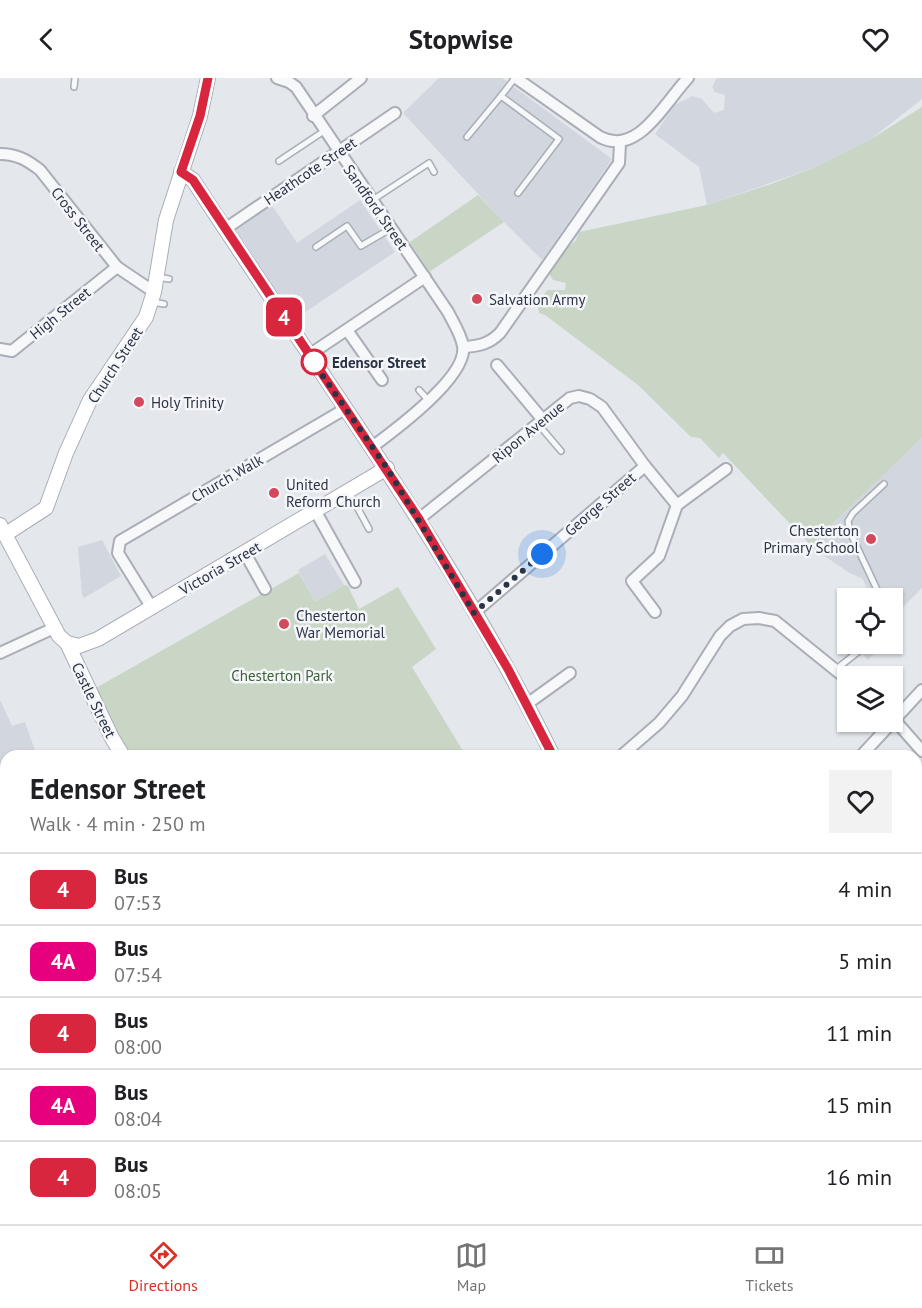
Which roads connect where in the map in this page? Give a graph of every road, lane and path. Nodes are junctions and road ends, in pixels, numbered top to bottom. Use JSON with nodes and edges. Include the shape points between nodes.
{"nodes":[{"id":1,"x":75,"y":78,"type":"edge"},
{"id":2,"x":208,"y":78,"type":"edge"},
{"id":3,"x":277,"y":78,"type":"edge"},
{"id":4,"x":361,"y":78,"type":"edge"},
{"id":5,"x":516,"y":78,"type":"edge"},
{"id":6,"x":688,"y":78,"type":"edge"},
{"id":7,"x":74,"y":87,"type":"dead end"},
{"id":8,"x":501,"y":96,"type":"junction"},
{"id":9,"x":395,"y":113,"type":"dead end"},
{"id":10,"x":314,"y":116,"type":"junction"},
{"id":11,"x":324,"y":131,"type":"junction"},
{"id":12,"x":467,"y":137,"type":"dead end"},
{"id":13,"x":620,"y":143,"type":"junction"},
{"id":14,"x":338,"y":152,"type":"junction"},
{"id":15,"x":0,"y":154,"type":"edge"},
{"id":16,"x":279,"y":161,"type":"dead end"},
{"id":17,"x":181,"y":172,"type":"junction"},
{"id":18,"x":434,"y":172,"type":"dead end"},
{"id":19,"x":518,"y":193,"type":"dead end"},
{"id":20,"x":371,"y":201,"type":"junction"},
{"id":21,"x":225,"y":229,"type":"junction"},
{"id":22,"x":390,"y":229,"type":"junction"},
{"id":23,"x":316,"y":247,"type":"dead end"},
{"id":24,"x":117,"y":267,"type":"junction"},
{"id":25,"x":425,"y":278,"type":"junction"},
{"id":26,"x":157,"y":299,"type":"junction"},
{"id":27,"x":347,"y":330,"type":"junction"},
{"id":28,"x":464,"y":347,"type":"junction"},
{"id":29,"x":0,"y":349,"type":"edge"},
{"id":30,"x":309,"y":356,"type":"junction"},
{"id":31,"x":497,"y":365,"type":"dead end"},
{"id":32,"x":382,"y":380,"type":"dead end"},
{"id":33,"x":419,"y":390,"type":"dead end"},
{"id":34,"x":428,"y":400,"type":"junction"},
{"id":35,"x":345,"y":409,"type":"junction"},
{"id":36,"x":540,"y":422,"type":"junction"},
{"id":37,"x":372,"y":447,"type":"junction"},
{"id":38,"x":561,"y":451,"type":"dead end"},
{"id":39,"x":645,"y":466,"type":"junction"},
{"id":40,"x":387,"y":468,"type":"junction"},
{"id":41,"x":726,"y":469,"type":"dead end"},
{"id":42,"x":884,"y":484,"type":"dead end"},
{"id":43,"x":349,"y":492,"type":"junction"},
{"id":44,"x":677,"y":505,"type":"junction"},
{"id":45,"x":316,"y":512,"type":"junction"},
{"id":46,"x":419,"y":519,"type":"junction"},
{"id":47,"x":369,"y":529,"type":"dead end"},
{"id":48,"x":3,"y":530,"type":"edge"},
{"id":49,"x":245,"y":553,"type":"junction"},
{"id":50,"x":355,"y":582,"type":"dead end"},
{"id":51,"x":876,"y":588,"type":"edge"},
{"id":52,"x":265,"y":589,"type":"dead end"},
{"id":53,"x":152,"y":608,"type":"junction"},
{"id":54,"x":656,"y":612,"type":"dead end"},
{"id":55,"x":474,"y":613,"type":"junction"},
{"id":56,"x":54,"y":628,"type":"junction"},
{"id":57,"x":67,"y":643,"type":"junction"},
{"id":58,"x":0,"y":653,"type":"edge"},
{"id":59,"x":855,"y":654,"type":"edge"},
{"id":60,"x":835,"y":670,"type":"joint"},
{"id":61,"x":570,"y":673,"type":"dead end"},
{"id":62,"x":922,"y":690,"type":"edge"},
{"id":63,"x":527,"y":704,"type":"junction"},
{"id":64,"x":903,"y":710,"type":"edge"},
{"id":65,"x":903,"y":729,"type":"edge"},
{"id":66,"x":882,"y":732,"type":"edge"},
{"id":67,"x":119,"y":750,"type":"edge"},
{"id":68,"x":550,"y":750,"type":"edge"},
{"id":69,"x":628,"y":750,"type":"edge"},
{"id":70,"x":866,"y":750,"type":"edge"},
{"id":71,"x":921,"y":750,"type":"edge"}],
"edges":[{"from":1,"to":7,"type":"lane"},
{"from":2,"to":17,"type":"street","name":"Church Street"},
{"from":3,"to":10,"type":"street","name":"Sandford Street","via":[[296,87]]},
{"from":4,"to":10,"type":"street"},
{"from":5,"to":8,"type":"lane"},
{"from":5,"to":13,"type":"street","via":[[600,137]]},
{"from":6,"to":13,"type":"street","via":[[636,138]]},
{"from":8,"to":12,"type":"lane"},
{"from":8,"to":19,"type":"lane","via":[[559,139]]},
{"from":9,"to":14,"type":"street","name":"Heathcote Street"},
{"from":10,"to":11,"type":"street","name":"Sandford Street"},
{"from":11,"to":14,"type":"street","name":"Sandford Street"},
{"from":11,"to":16,"type":"lane"},
{"from":13,"to":28,"type":"street","via":[[619,163],[500,333],[491,342]]},
{"from":14,"to":20,"type":"street","name":"Sandford Street"},
{"from":14,"to":21,"type":"street","name":"Heathcote Street"},
{"from":15,"to":24,"type":"street","name":"Cross Street","via":[[16,155],[40,170]]},
{"from":17,"to":21,"type":"street","via":[[193,180]]},
{"from":17,"to":26,"type":"street","name":"Church Street","via":[[166,220],[163,278]]},
{"from":18,"to":20,"type":"lane","via":[[429,163]]},
{"from":20,"to":22,"type":"street","name":"Sandford Street"},
{"from":21,"to":30,"type":"street"},
{"from":22,"to":23,"type":"lane","via":[[361,246],[347,226]]},
{"from":22,"to":25,"type":"street","name":"Sandford Street"},
{"from":24,"to":26,"type":"street","name":"Cross Street"},
{"from":24,"to":29,"type":"street","name":"High Street","via":[[12,351]]},
{"from":25,"to":27,"type":"street"},
{"from":25,"to":28,"type":"street","name":"Sandford Street","via":[[448,312]]},
{"from":26,"to":48,"type":"street","name":"Church Street","via":[[90,400],[46,508]]},
{"from":27,"to":30,"type":"street"},
{"from":27,"to":32,"type":"street"},
{"from":28,"to":34,"type":"street","via":[[455,374]]},
{"from":30,"to":35,"type":"street"},
{"from":31,"to":36,"type":"street"},
{"from":33,"to":34,"type":"lane"},
{"from":34,"to":37,"type":"street"},
{"from":35,"to":37,"type":"street"},
{"from":35,"to":53,"type":"street","name":"Church Walk","via":[[120,541],[118,553]]},
{"from":36,"to":38,"type":"lane"},
{"from":36,"to":39,"type":"street","name":"Ripon Avenue","via":[[570,398],[590,399],[602,407]]},
{"from":36,"to":46,"type":"street","name":"Ripon Avenue"},
{"from":37,"to":40,"type":"street"},
{"from":39,"to":44,"type":"street","name":"Ripon Avenue"},
{"from":39,"to":55,"type":"street","name":"George Street"},
{"from":40,"to":43,"type":"street","name":"Victoria Street"},
{"from":40,"to":46,"type":"street"},
{"from":41,"to":44,"type":"street"},
{"from":42,"to":51,"type":"lane","via":[[848,521]]},
{"from":43,"to":45,"type":"street","name":"Victoria Street"},
{"from":43,"to":47,"type":"lane"},
{"from":44,"to":54,"type":"street","via":[[659,556],[632,581]]},
{"from":45,"to":49,"type":"street","name":"Victoria Street"},
{"from":45,"to":50,"type":"street"},
{"from":46,"to":55,"type":"street"},
{"from":48,"to":56,"type":"street"},
{"from":49,"to":52,"type":"street"},
{"from":49,"to":53,"type":"street","name":"Victoria Street"},
{"from":53,"to":57,"type":"street","name":"Victoria Street","via":[[87,644]]},
{"from":55,"to":63,"type":"street"},
{"from":56,"to":57,"type":"street"},
{"from":56,"to":58,"type":"street"},
{"from":57,"to":67,"type":"street","name":"Castle Street"},
{"from":59,"to":60,"type":"lane"},
{"from":60,"to":69,"type":"street","via":[[775,621],[744,619],[720,636],[682,696]]},
{"from":61,"to":63,"type":"street"},
{"from":62,"to":64,"type":"street"},
{"from":63,"to":68,"type":"street"},
{"from":65,"to":71,"type":"street"},
{"from":66,"to":70,"type":"street"}]}
